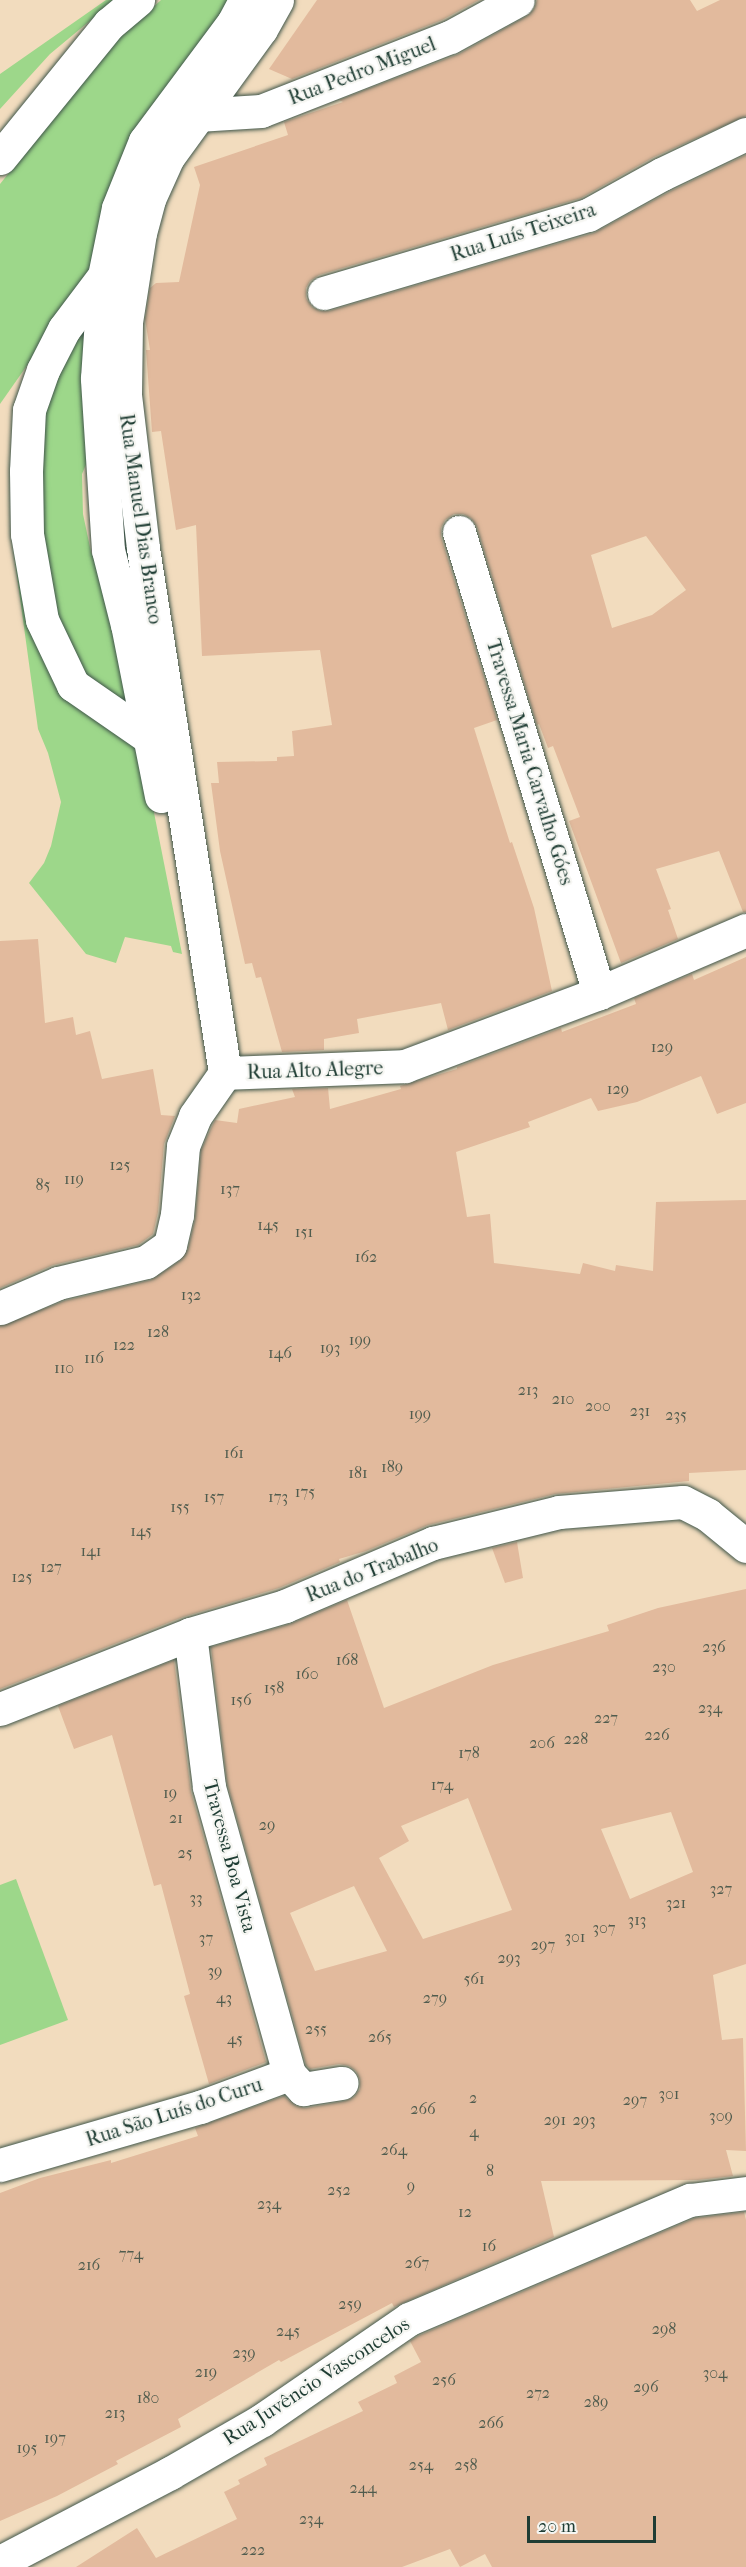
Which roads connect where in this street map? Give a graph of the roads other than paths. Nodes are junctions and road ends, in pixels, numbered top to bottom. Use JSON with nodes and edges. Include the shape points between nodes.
{"nodes":[{"id":1,"x":138,"y":0,"type":"edge"},
{"id":2,"x":245,"y":0,"type":"edge"},
{"id":3,"x":277,"y":0,"type":"edge"},
{"id":4,"x":518,"y":0,"type":"edge"},
{"id":5,"x":197,"y":115,"type":"junction"},
{"id":6,"x":746,"y":134,"type":"edge"},
{"id":7,"x":0,"y":158,"type":"edge"},
{"id":8,"x":104,"y":276,"type":"junction"},
{"id":9,"x":324,"y":293,"type":"dead end"},
{"id":10,"x":459,"y":532,"type":"dead end"},
{"id":11,"x":148,"y":737,"type":"junction"},
{"id":12,"x":746,"y":930,"type":"edge"},
{"id":13,"x":190,"y":947,"type":"dead end"},
{"id":14,"x":599,"y":993,"type":"junction"},
{"id":15,"x":225,"y":1073,"type":"junction"},
{"id":16,"x":0,"y":1308,"type":"edge"},
{"id":17,"x":746,"y":1546,"type":"edge"},
{"id":18,"x":190,"y":1634,"type":"junction"},
{"id":19,"x":0,"y":1709,"type":"edge"},
{"id":20,"x":289,"y":2074,"type":"junction"},
{"id":21,"x":342,"y":2083,"type":"dead end"},
{"id":22,"x":0,"y":2165,"type":"edge"},
{"id":23,"x":746,"y":2193,"type":"edge"},
{"id":24,"x":0,"y":2562,"type":"edge"}],
"edges":[{"from":1,"to":7,"type":"street","via":[[94,42]]},
{"from":2,"to":8,"type":"street","via":[[233,23],[145,141],[118,208]]},
{"from":3,"to":5,"type":"street","name":"Rua Manuel Dias Branco","via":[[256,37]]},
{"from":4,"to":5,"type":"street","name":"Rua Pedro Miguel","via":[[450,37],[261,111]]},
{"from":5,"to":15,"type":"street","name":"Rua Manuel Dias Branco","via":[[168,157],[146,210],[130,283],[125,395],[143,548]]},
{"from":6,"to":9,"type":"street","name":"Rua Luís Teixeira","via":[[588,215]]},
{"from":8,"to":11,"type":"street","via":[[98,378],[108,550]]},
{"from":8,"to":11,"type":"street","via":[[64,329],[43,370],[29,410],[27,534],[42,620],[73,685]]},
{"from":10,"to":14,"type":"street","name":"Travessa Maria Carvalho Góes"},
{"from":11,"to":13,"type":"street"},
{"from":12,"to":14,"type":"street","name":"Rua Alto Alegre"},
{"from":14,"to":15,"type":"street","name":"Rua Alto Alegre","via":[[405,1066]]},
{"from":15,"to":16,"type":"street","name":"Rua Alto Alegre","via":[[195,1116],[183,1146],[177,1215],[170,1245],[146,1263],[58,1283]]},
{"from":17,"to":18,"type":"street","name":"Rua do Trabalho","via":[[708,1515],[683,1502],[559,1512],[433,1543],[285,1605]]},
{"from":18,"to":19,"type":"street","name":"Rua do Trabalho"},
{"from":18,"to":20,"type":"street","name":"Travessa Boa Vista","via":[[209,1787]]},
{"from":20,"to":21,"type":"street","via":[[303,2089]]},
{"from":20,"to":22,"type":"street","name":"Rua São Luís do Curu","via":[[200,2107]]},
{"from":23,"to":24,"type":"street","name":"Rua Juvêncio Vasconcelos","via":[[690,2200],[409,2319],[262,2420]]}]}
